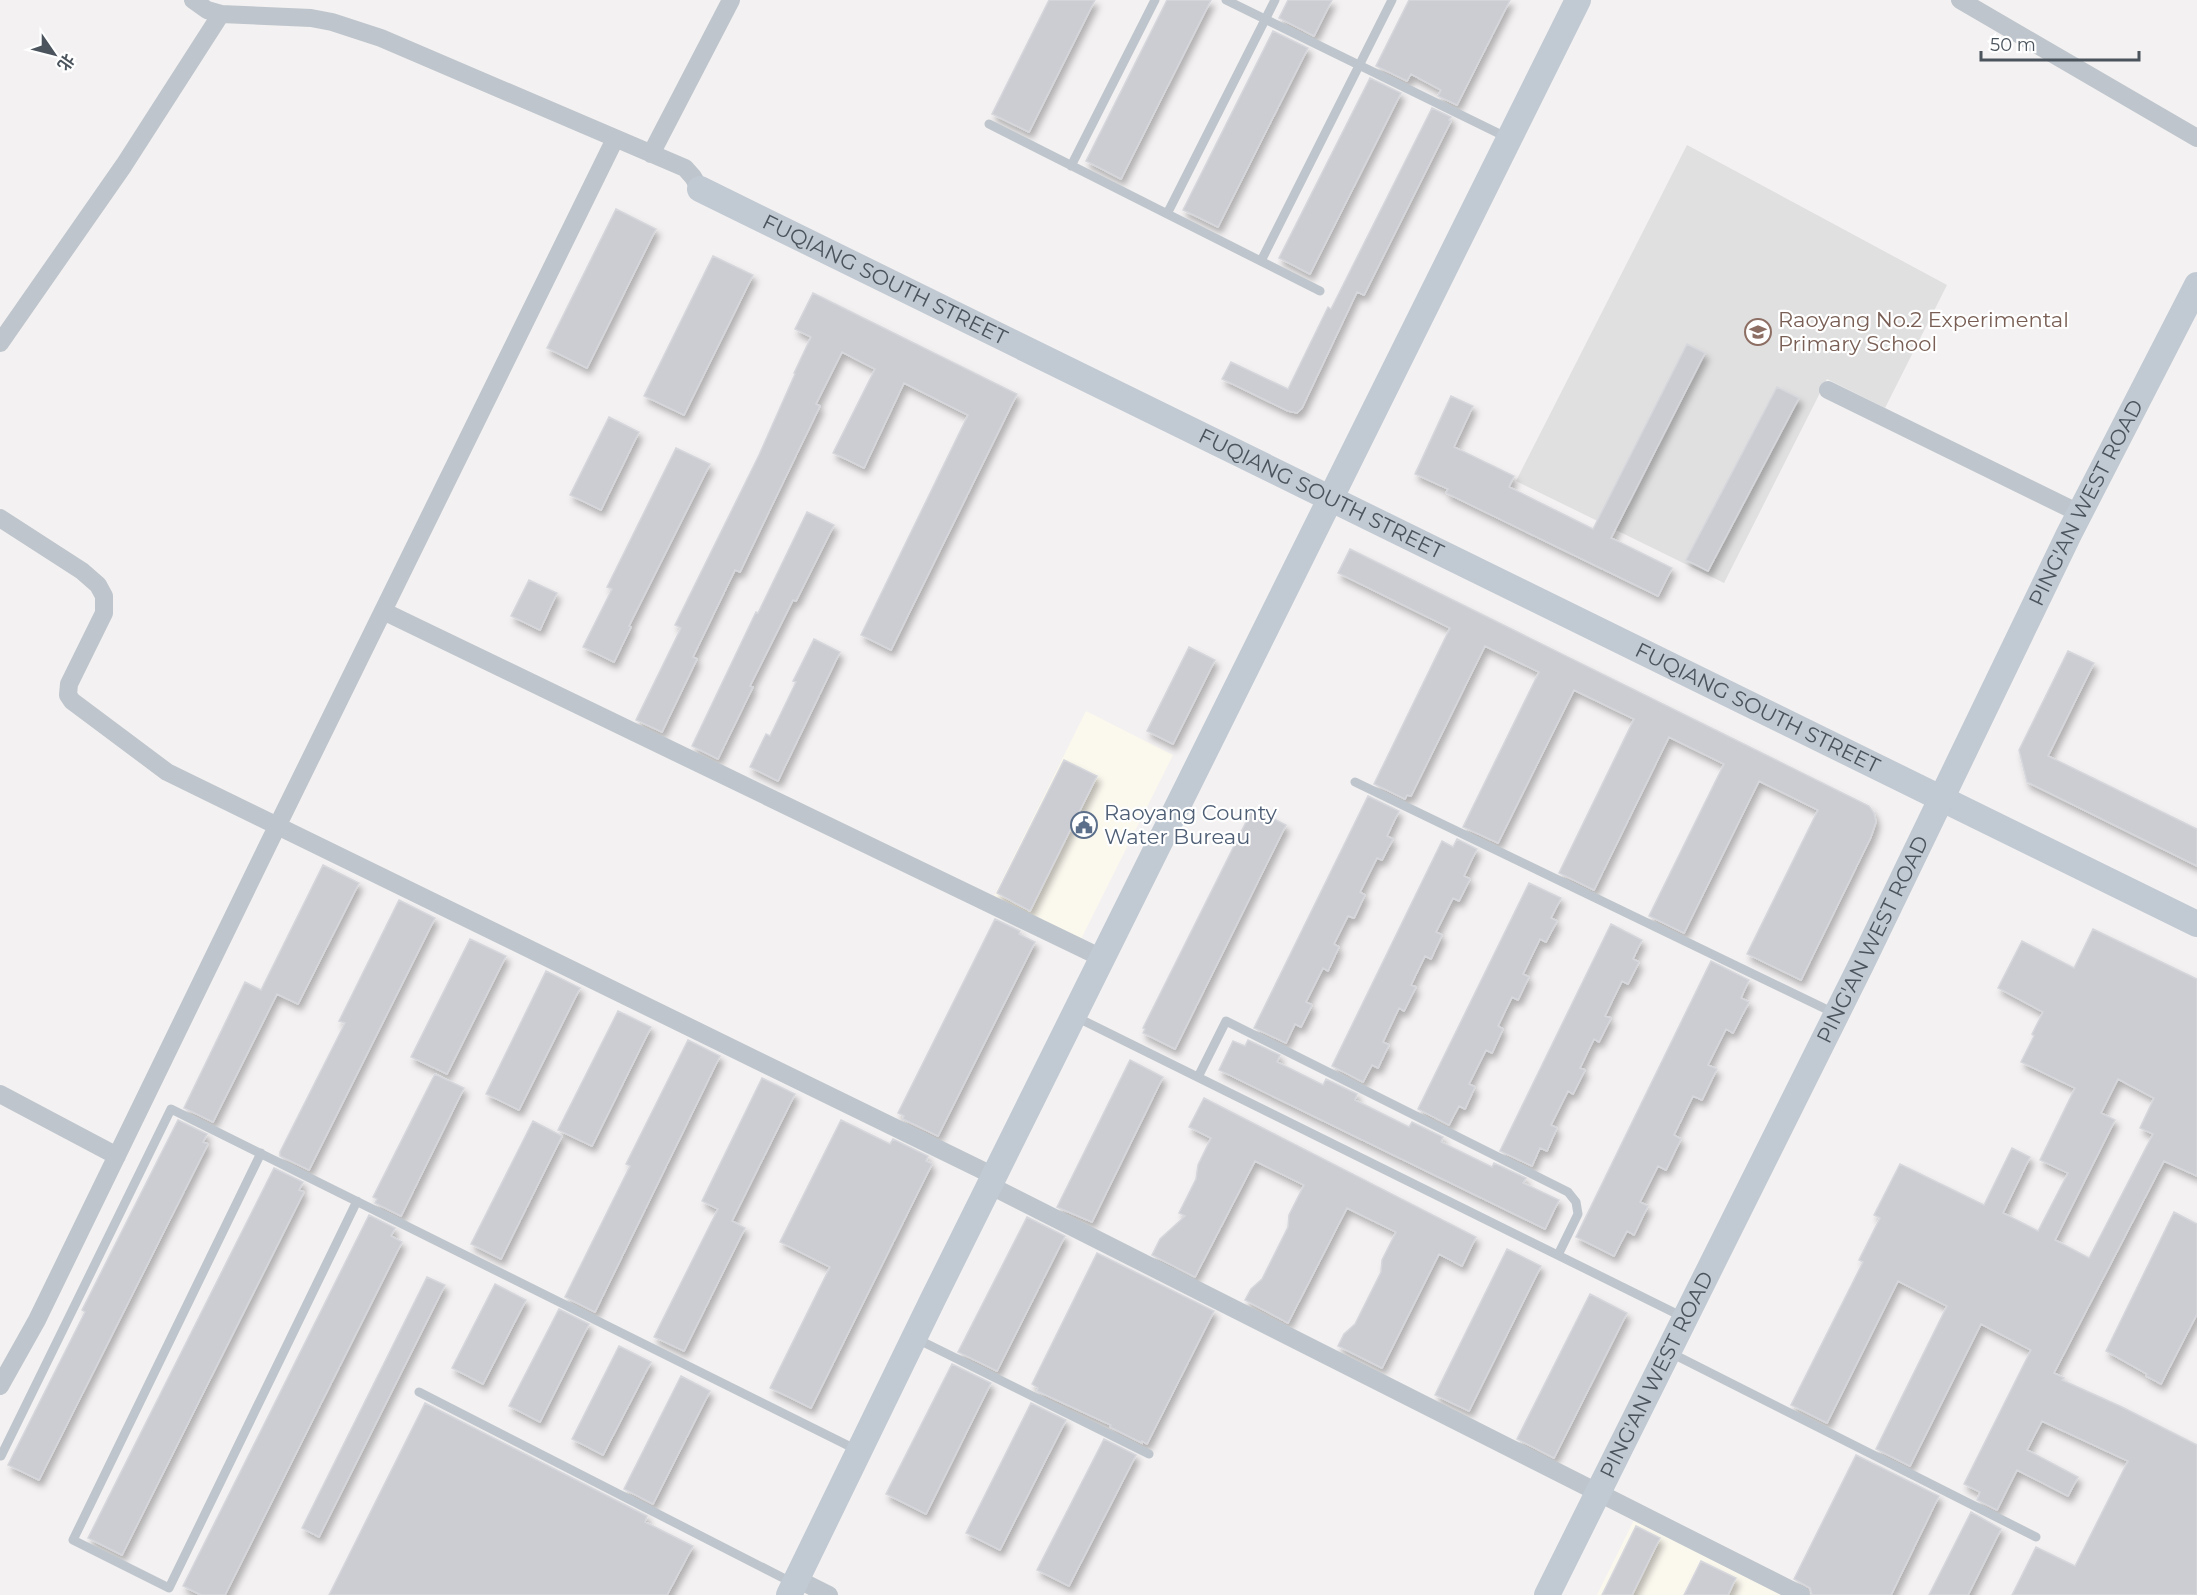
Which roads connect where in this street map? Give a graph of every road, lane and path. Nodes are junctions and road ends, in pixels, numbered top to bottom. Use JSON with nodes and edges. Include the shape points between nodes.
{"nodes":[{"id":1,"x":193,"y":0,"type":"edge"},
{"id":2,"x":731,"y":0,"type":"edge"},
{"id":3,"x":1155,"y":0,"type":"edge"},
{"id":4,"x":1226,"y":0,"type":"edge"},
{"id":5,"x":1275,"y":0,"type":"edge"},
{"id":6,"x":1392,"y":0,"type":"edge"},
{"id":7,"x":1578,"y":0,"type":"edge"},
{"id":8,"x":1960,"y":0,"type":"edge"},
{"id":9,"x":221,"y":14,"type":"junction"},
{"id":10,"x":1265,"y":19,"type":"junction"},
{"id":11,"x":1359,"y":65,"type":"junction"},
{"id":12,"x":989,"y":124,"type":"dead end"},
{"id":13,"x":2197,"y":138,"type":"edge"},
{"id":14,"x":615,"y":139,"type":"junction"},
{"id":15,"x":1510,"y":139,"type":"junction"},
{"id":16,"x":651,"y":154,"type":"junction"},
{"id":17,"x":1071,"y":166,"type":"junction"},
{"id":18,"x":700,"y":189,"type":"joint"},
{"id":19,"x":1167,"y":214,"type":"junction"},
{"id":20,"x":1261,"y":261,"type":"junction"},
{"id":21,"x":2197,"y":285,"type":"edge"},
{"id":22,"x":1320,"y":291,"type":"dead end"},
{"id":23,"x":0,"y":343,"type":"edge"},
{"id":24,"x":1828,"y":390,"type":"dead end"},
{"id":25,"x":1331,"y":499,"type":"junction"},
{"id":26,"x":2079,"y":513,"type":"junction"},
{"id":27,"x":0,"y":518,"type":"edge"},
{"id":28,"x":383,"y":611,"type":"junction"},
{"id":29,"x":1355,"y":782,"type":"dead end"},
{"id":30,"x":1941,"y":798,"type":"junction"},
{"id":31,"x":277,"y":826,"type":"junction"},
{"id":32,"x":2197,"y":924,"type":"edge"},
{"id":33,"x":1102,"y":958,"type":"junction"},
{"id":34,"x":1836,"y":1014,"type":"junction"},
{"id":35,"x":1074,"y":1016,"type":"junction"},
{"id":36,"x":1198,"y":1077,"type":"junction"},
{"id":37,"x":0,"y":1094,"type":"edge"},
{"id":38,"x":261,"y":1153,"type":"junction"},
{"id":39,"x":117,"y":1156,"type":"junction"},
{"id":40,"x":992,"y":1181,"type":"junction"},
{"id":41,"x":357,"y":1201,"type":"junction"},
{"id":42,"x":1558,"y":1255,"type":"junction"},
{"id":43,"x":1685,"y":1318,"type":"junction"},
{"id":44,"x":914,"y":1338,"type":"junction"},
{"id":45,"x":1669,"y":1352,"type":"junction"},
{"id":46,"x":0,"y":1386,"type":"edge"},
{"id":47,"x":419,"y":1392,"type":"dead end"},
{"id":48,"x":859,"y":1451,"type":"junction"},
{"id":49,"x":1149,"y":1454,"type":"dead end"},
{"id":50,"x":2,"y":1456,"type":"dead end"},
{"id":51,"x":1597,"y":1494,"type":"junction"},
{"id":52,"x":2036,"y":1537,"type":"dead end"},
{"id":53,"x":794,"y":1586,"type":"edge"},
{"id":54,"x":829,"y":1595,"type":"edge"},
{"id":55,"x":1547,"y":1595,"type":"edge"},
{"id":56,"x":1800,"y":1595,"type":"edge"}],
"edges":[{"from":1,"to":9,"type":"street"},
{"from":2,"to":16,"type":"street"},
{"from":3,"to":17,"type":"lane"},
{"from":4,"to":10,"type":"lane"},
{"from":5,"to":10,"type":"lane"},
{"from":6,"to":11,"type":"lane"},
{"from":7,"to":15,"type":"street"},
{"from":8,"to":13,"type":"street"},
{"from":9,"to":14,"type":"street","via":[[332,22],[381,38]]},
{"from":9,"to":23,"type":"street","via":[[124,165]]},
{"from":10,"to":11,"type":"lane"},
{"from":10,"to":19,"type":"lane"},
{"from":11,"to":15,"type":"lane"},
{"from":11,"to":20,"type":"lane"},
{"from":12,"to":17,"type":"lane"},
{"from":14,"to":16,"type":"street"},
{"from":14,"to":28,"type":"street"},
{"from":15,"to":25,"type":"street"},
{"from":16,"to":18,"type":"street","via":[[685,168]]},
{"from":17,"to":19,"type":"lane"},
{"from":18,"to":25,"type":"street","name":"FUQIANG SOUTH STREET"},
{"from":19,"to":20,"type":"lane"},
{"from":20,"to":22,"type":"lane"},
{"from":21,"to":26,"type":"street","name":"PING'AN WEST ROAD"},
{"from":24,"to":26,"type":"street"},
{"from":25,"to":30,"type":"street","name":"FUQIANG SOUTH STREET"},
{"from":25,"to":33,"type":"street"},
{"from":26,"to":30,"type":"street","name":"PING'AN WEST ROAD"},
{"from":27,"to":31,"type":"street","via":[[82,571],[104,596],[104,613],[69,684],[72,702],[167,772]]},
{"from":28,"to":31,"type":"street"},
{"from":28,"to":33,"type":"street"},
{"from":29,"to":34,"type":"lane"},
{"from":30,"to":32,"type":"street","name":"FUQIANG SOUTH STREET"},
{"from":30,"to":34,"type":"street","name":"PING'AN WEST ROAD"},
{"from":31,"to":39,"type":"street"},
{"from":31,"to":40,"type":"street"},
{"from":33,"to":35,"type":"street"},
{"from":34,"to":43,"type":"street","name":"PING'AN WEST ROAD"},
{"from":35,"to":36,"type":"lane"},
{"from":35,"to":40,"type":"street"},
{"from":36,"to":42,"type":"lane"},
{"from":36,"to":42,"type":"lane","via":[[1226,1021],[1568,1192],[1576,1202],[1578,1214]]},
{"from":37,"to":39,"type":"street"},
{"from":38,"to":41,"type":"lane"},
{"from":38,"to":41,"type":"lane","via":[[73,1540],[169,1588]]},
{"from":38,"to":50,"type":"lane","via":[[171,1109]]},
{"from":39,"to":46,"type":"street","via":[[37,1320]]},
{"from":40,"to":44,"type":"street"},
{"from":40,"to":51,"type":"street"},
{"from":41,"to":48,"type":"lane"},
{"from":42,"to":43,"type":"lane"},
{"from":43,"to":45,"type":"street","name":"PING'AN WEST ROAD"},
{"from":44,"to":48,"type":"street"},
{"from":44,"to":49,"type":"lane"},
{"from":45,"to":51,"type":"street","name":"PING'AN WEST ROAD"},
{"from":45,"to":52,"type":"lane"},
{"from":47,"to":53,"type":"lane"},
{"from":48,"to":53,"type":"street"},
{"from":51,"to":55,"type":"street","name":"PING'AN WEST ROAD"},
{"from":51,"to":56,"type":"street"},
{"from":53,"to":54,"type":"street"}]}
